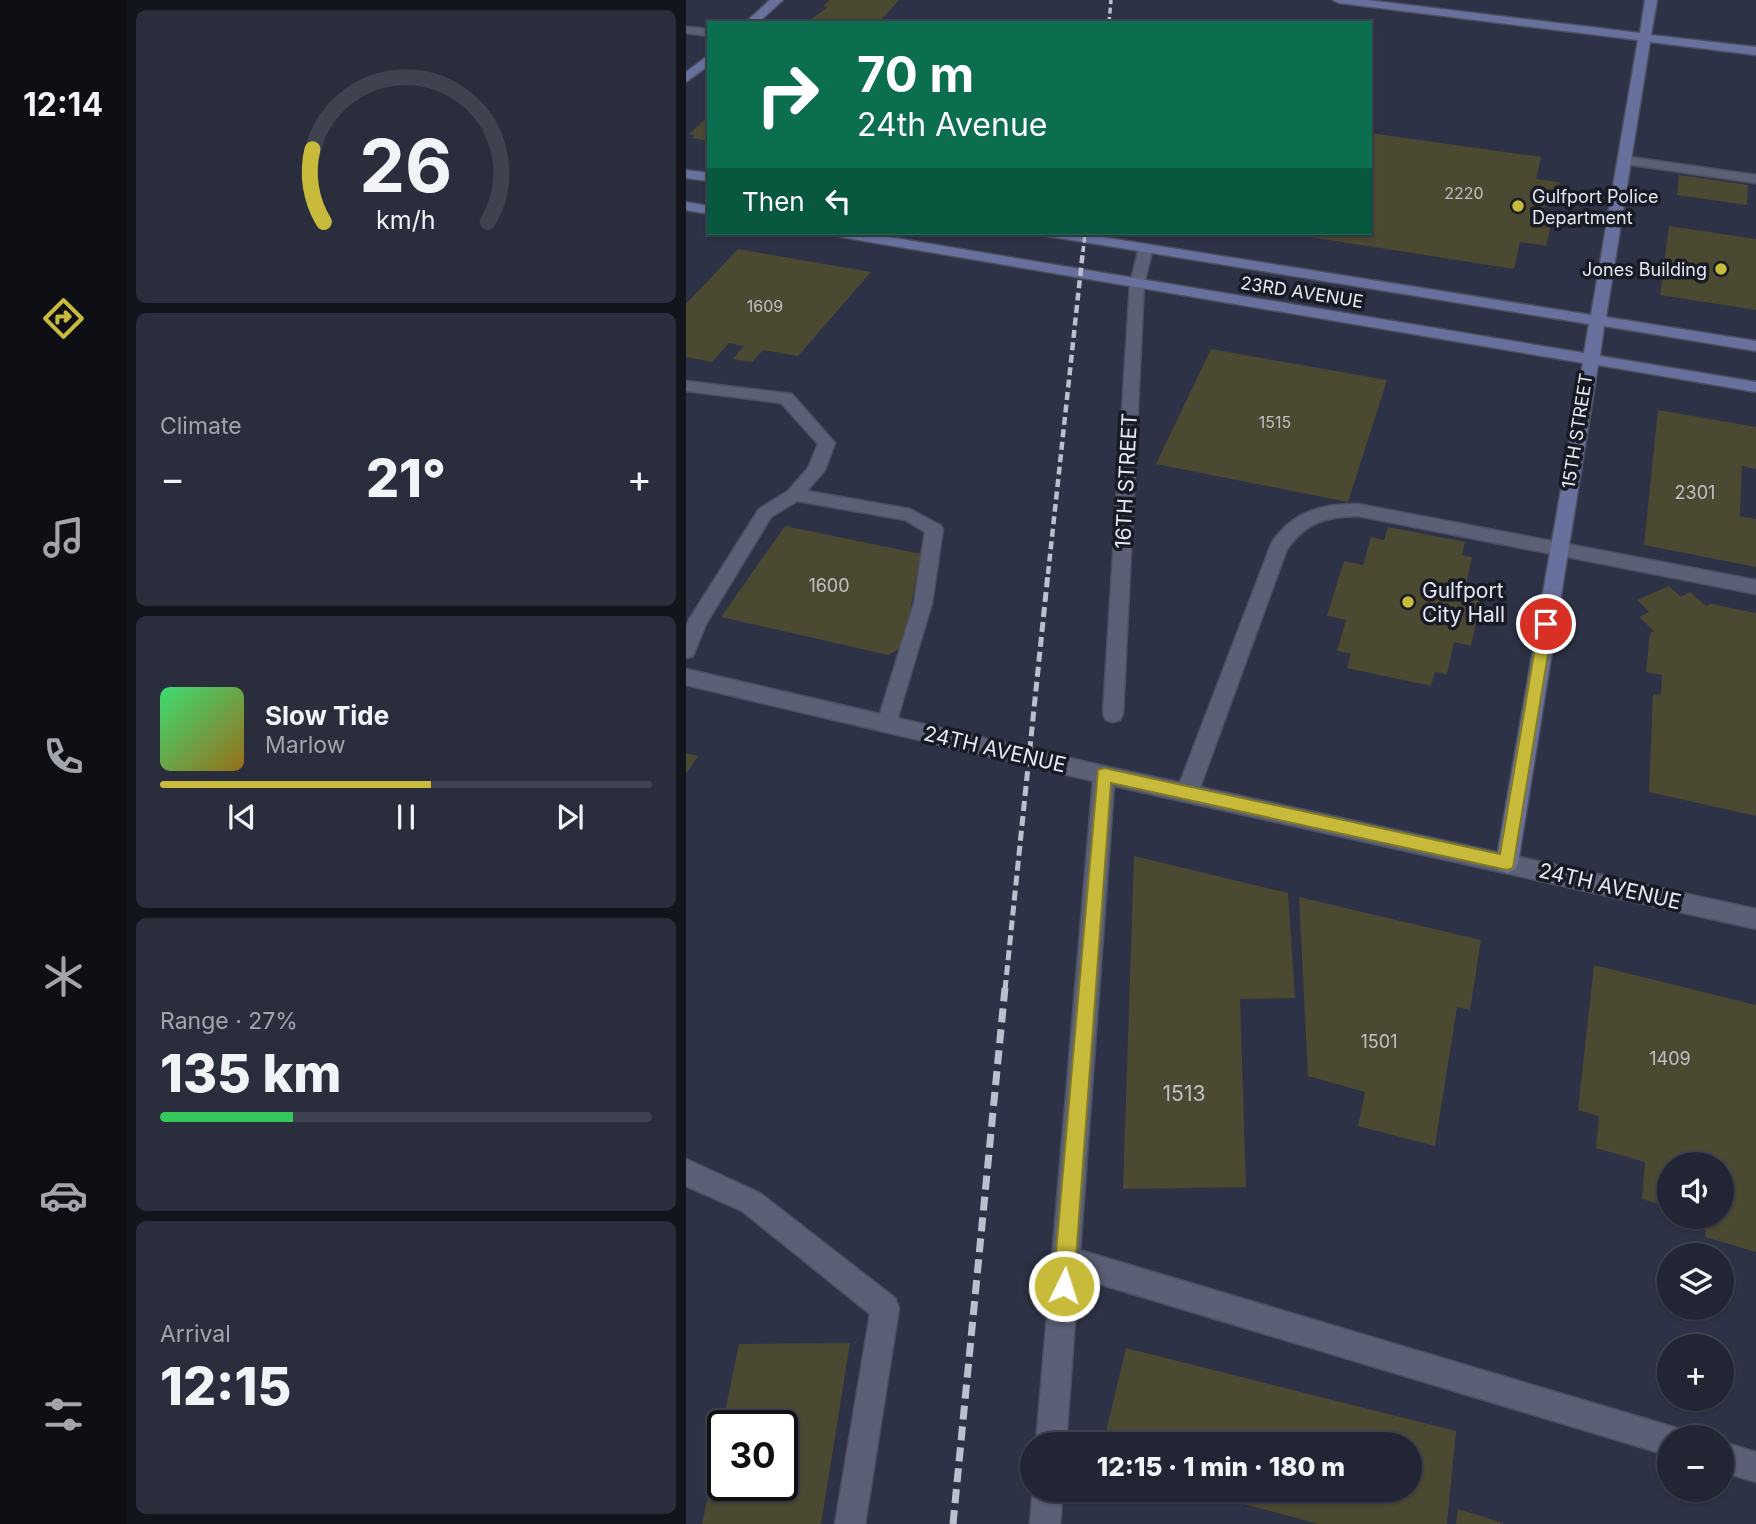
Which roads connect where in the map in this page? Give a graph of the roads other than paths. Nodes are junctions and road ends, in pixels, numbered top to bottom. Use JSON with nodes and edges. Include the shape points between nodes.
{"nodes":[{"id":1,"x":777,"y":0,"type":"edge"},
{"id":2,"x":1339,"y":0,"type":"edge"},
{"id":3,"x":1651,"y":0,"type":"edge"},
{"id":4,"x":753,"y":21,"type":"edge"},
{"id":5,"x":686,"y":30,"type":"edge"},
{"id":6,"x":707,"y":33,"type":"edge"},
{"id":7,"x":1644,"y":37,"type":"junction"},
{"id":8,"x":1756,"y":51,"type":"edge"},
{"id":9,"x":707,"y":61,"type":"edge"},
{"id":10,"x":686,"y":78,"type":"edge"},
{"id":11,"x":1623,"y":160,"type":"junction"},
{"id":12,"x":686,"y":174,"type":"edge"},
{"id":13,"x":707,"y":177,"type":"edge"},
{"id":14,"x":1756,"y":179,"type":"edge"},
{"id":15,"x":686,"y":206,"type":"edge"},
{"id":16,"x":707,"y":210,"type":"edge"},
{"id":17,"x":853,"y":235,"type":"edge"},
{"id":18,"x":1065,"y":235,"type":"edge"},
{"id":19,"x":1146,"y":248,"type":"junction"},
{"id":20,"x":1138,"y":284,"type":"junction"},
{"id":21,"x":1595,"y":321,"type":"junction"},
{"id":22,"x":1756,"y":346,"type":"edge"},
{"id":23,"x":1589,"y":359,"type":"junction"},
{"id":24,"x":686,"y":386,"type":"edge"},
{"id":25,"x":1756,"y":387,"type":"edge"},
{"id":26,"x":794,"y":495,"type":"junction"},
{"id":27,"x":1559,"y":549,"type":"junction"},
{"id":28,"x":1756,"y":587,"type":"edge"},
{"id":29,"x":686,"y":651,"type":"edge"},
{"id":30,"x":686,"y":677,"type":"edge"},
{"id":31,"x":1112,"y":714,"type":"dead end"},
{"id":32,"x":887,"y":724,"type":"junction"},
{"id":33,"x":1104,"y":775,"type":"junction"},
{"id":34,"x":1187,"y":793,"type":"junction"},
{"id":35,"x":1507,"y":863,"type":"junction"},
{"id":36,"x":1756,"y":919,"type":"edge"},
{"id":37,"x":686,"y":1172,"type":"edge"},
{"id":38,"x":1066,"y":1260,"type":"junction"},
{"id":39,"x":1052,"y":1432,"type":"edge"},
{"id":40,"x":1657,"y":1437,"type":"edge"},
{"id":41,"x":1734,"y":1461,"type":"edge"},
{"id":42,"x":1756,"y":1467,"type":"edge"},
{"id":43,"x":1047,"y":1502,"type":"edge"},
{"id":44,"x":850,"y":1524,"type":"edge"},
{"id":45,"x":1045,"y":1524,"type":"edge"}],
"edges":[{"from":1,"to":4,"type":"street"},
{"from":2,"to":7,"type":"street"},
{"from":3,"to":7,"type":"street","name":"15TH STREET"},
{"from":5,"to":6,"type":"street"},
{"from":7,"to":8,"type":"street"},
{"from":7,"to":11,"type":"street","name":"15TH STREET"},
{"from":9,"to":10,"type":"street"},
{"from":11,"to":14,"type":"street"},
{"from":11,"to":21,"type":"street","name":"15TH STREET"},
{"from":12,"to":13,"type":"street"},
{"from":15,"to":16,"type":"street"},
{"from":17,"to":20,"type":"street","name":"23RD AVENUE"},
{"from":18,"to":19,"type":"street","name":"23RD AVENUE"},
{"from":19,"to":20,"type":"street","name":"16TH STREET"},
{"from":19,"to":21,"type":"street","name":"23RD AVENUE"},
{"from":20,"to":23,"type":"street","name":"23RD AVENUE"},
{"from":20,"to":31,"type":"street","name":"16TH STREET"},
{"from":21,"to":22,"type":"street","name":"23RD AVENUE"},
{"from":21,"to":23,"type":"street","name":"15TH STREET"},
{"from":23,"to":25,"type":"street","name":"23RD AVENUE"},
{"from":23,"to":27,"type":"street","name":"15TH STREET"},
{"from":24,"to":26,"type":"street","via":[[786,398],[805,417],[827,443],[816,470]]},
{"from":26,"to":29,"type":"street","via":[[765,513],[697,623]]},
{"from":26,"to":32,"type":"street","via":[[911,515],[934,529],[923,603]]},
{"from":27,"to":28,"type":"street"},
{"from":27,"to":34,"type":"street","via":[[1358,510],[1314,514],[1292,526],[1278,547]]},
{"from":27,"to":35,"type":"street","name":"15TH STREET"},
{"from":30,"to":32,"type":"street","name":"24TH AVENUE"},
{"from":32,"to":33,"type":"street","name":"24TH AVENUE"},
{"from":33,"to":34,"type":"street","name":"24TH AVENUE"},
{"from":33,"to":38,"type":"street"},
{"from":34,"to":35,"type":"street","name":"24TH AVENUE"},
{"from":35,"to":36,"type":"street","name":"24TH AVENUE"},
{"from":37,"to":44,"type":"street","via":[[751,1202],[885,1308]]},
{"from":38,"to":39,"type":"street"},
{"from":38,"to":40,"type":"street"},
{"from":41,"to":42,"type":"street"},
{"from":43,"to":45,"type":"street"}]}
